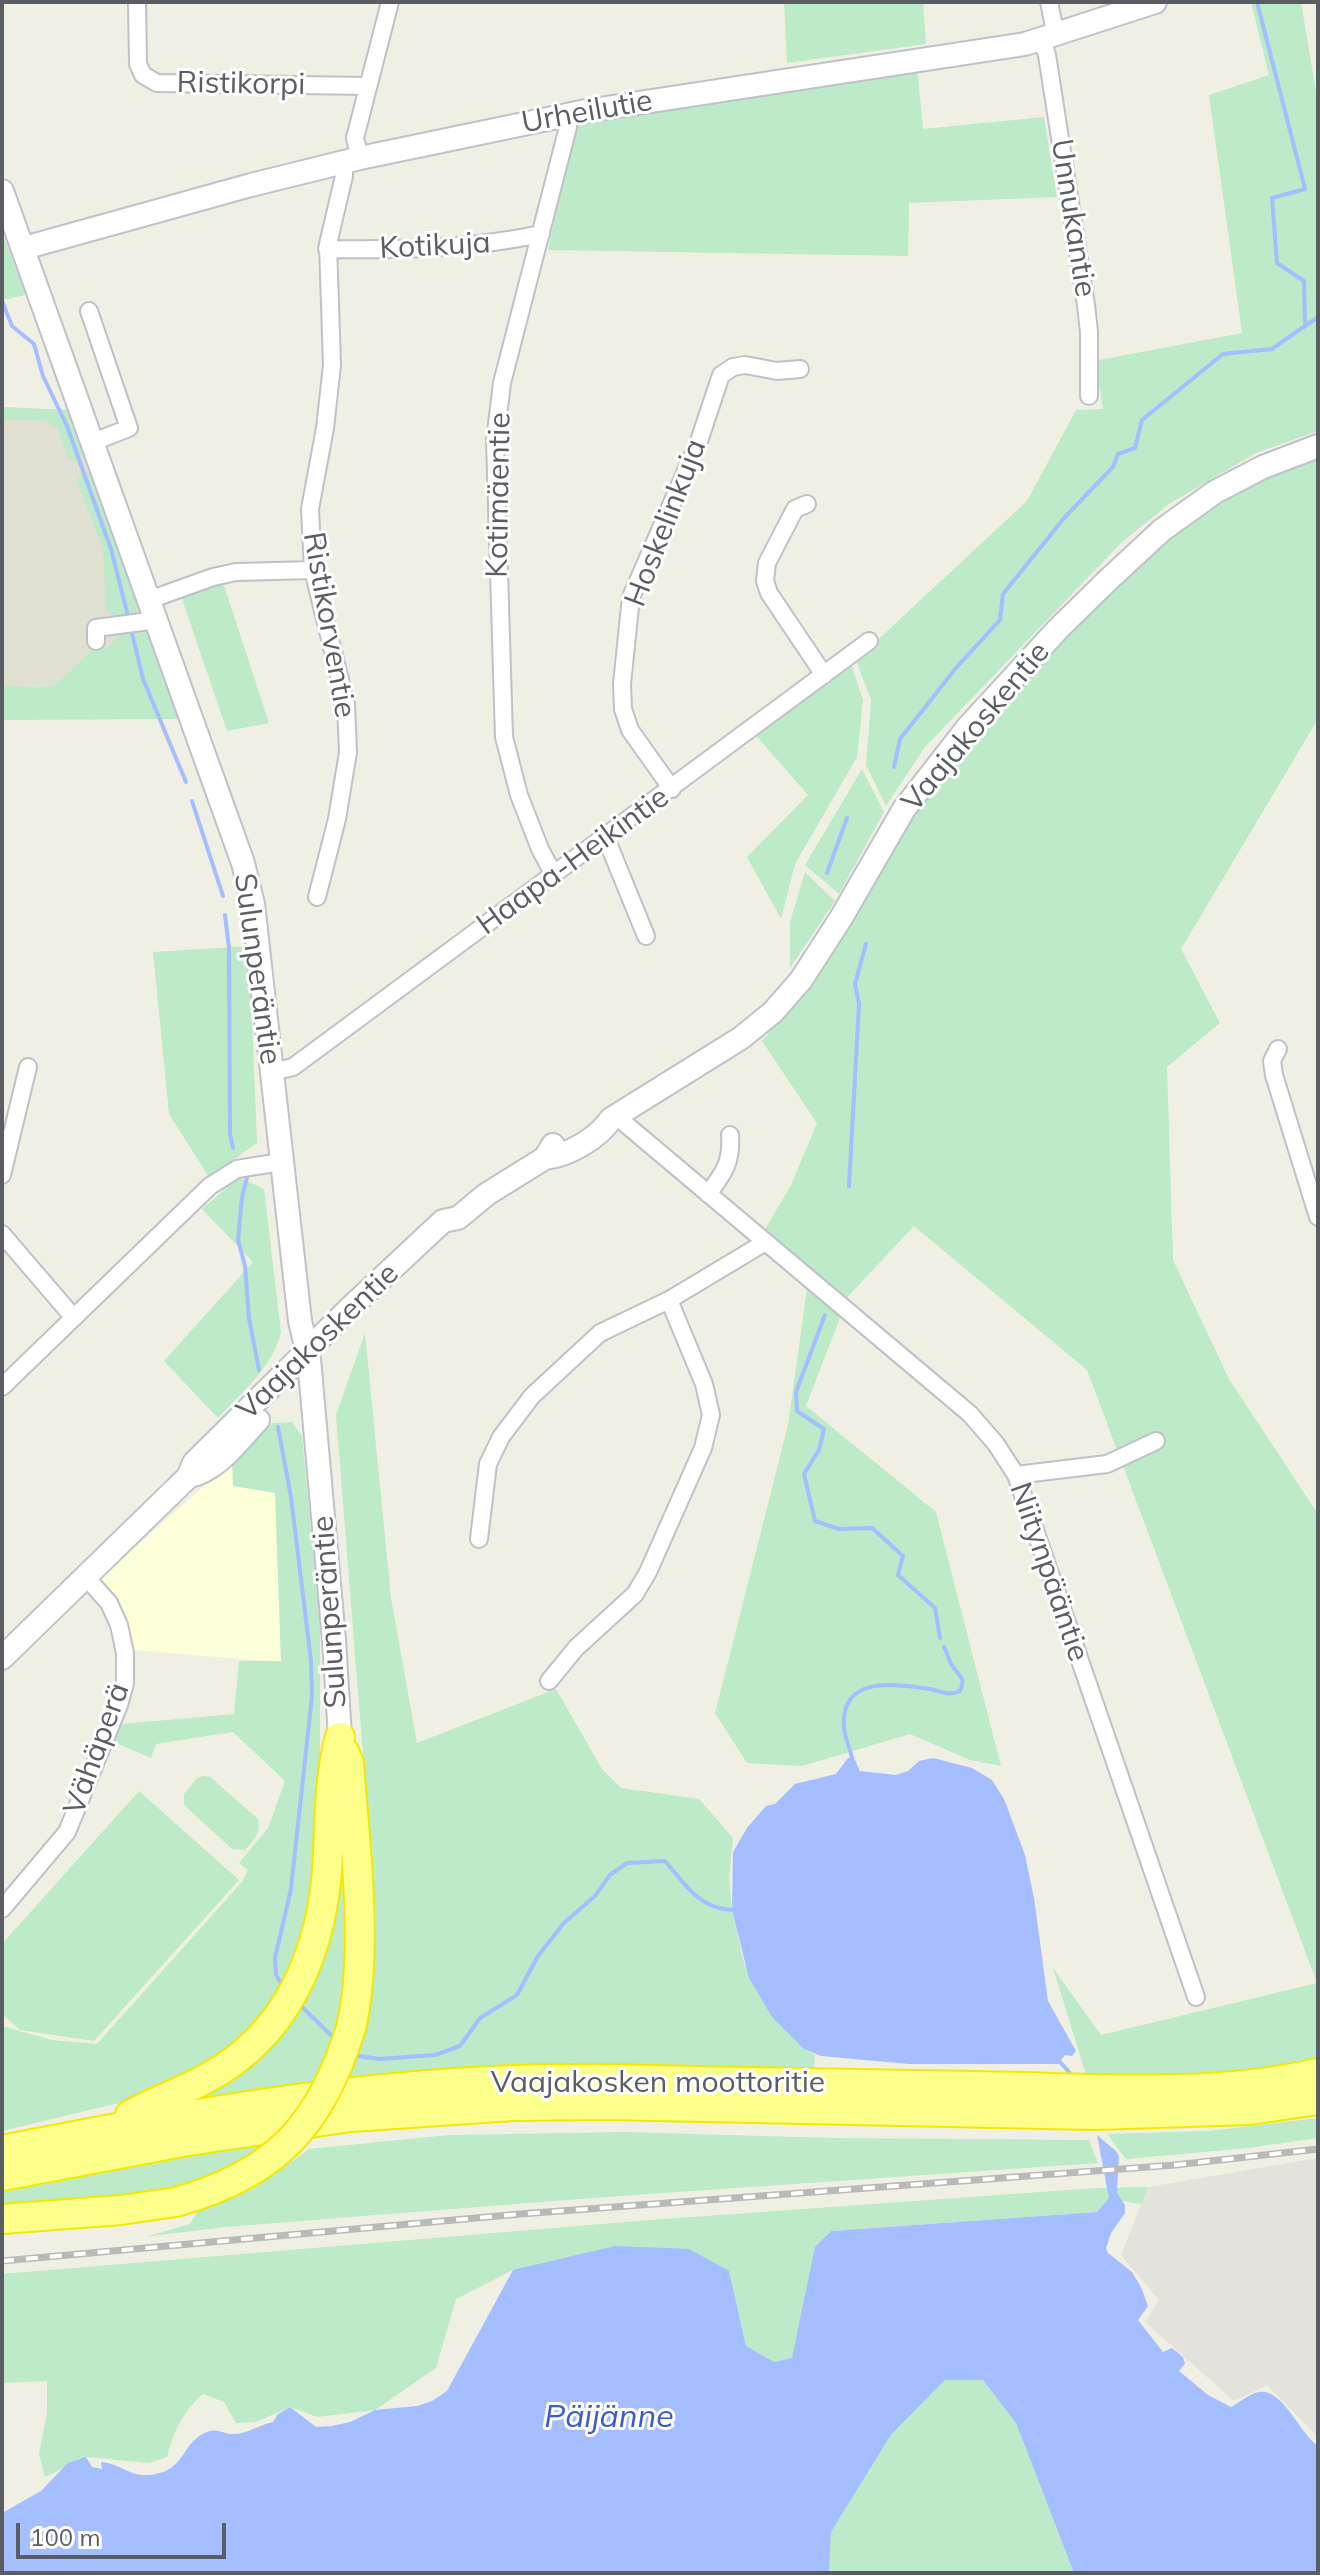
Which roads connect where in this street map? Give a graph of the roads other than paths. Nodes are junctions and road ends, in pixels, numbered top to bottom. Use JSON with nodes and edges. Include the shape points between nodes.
{"nodes":[{"id":1,"x":137,"y":2,"type":"edge"},
{"id":2,"x":390,"y":2,"type":"edge"},
{"id":3,"x":1049,"y":2,"type":"edge"},
{"id":4,"x":1155,"y":2,"type":"edge"},
{"id":5,"x":1049,"y":38,"type":"junction"},
{"id":6,"x":367,"y":86,"type":"junction"},
{"id":7,"x":565,"y":115,"type":"junction"},
{"id":8,"x":352,"y":160,"type":"junction"},
{"id":9,"x":2,"y":191,"type":"edge"},
{"id":10,"x":541,"y":234,"type":"junction"},
{"id":11,"x":24,"y":248,"type":"junction"},
{"id":12,"x":327,"y":249,"type":"junction"},
{"id":13,"x":89,"y":311,"type":"dead end"},
{"id":14,"x":800,"y":369,"type":"dead end"},
{"id":15,"x":1089,"y":396,"type":"dead end"},
{"id":16,"x":93,"y":442,"type":"junction"},
{"id":17,"x":1318,"y":446,"type":"edge"},
{"id":18,"x":807,"y":504,"type":"dead end"},
{"id":19,"x":313,"y":570,"type":"junction"},
{"id":20,"x":148,"y":614,"type":"junction"},
{"id":21,"x":96,"y":641,"type":"dead end"},
{"id":22,"x":869,"y":641,"type":"dead end"},
{"id":23,"x":824,"y":675,"type":"junction"},
{"id":24,"x":672,"y":789,"type":"junction"},
{"id":25,"x":606,"y":838,"type":"junction"},
{"id":26,"x":554,"y":875,"type":"junction"},
{"id":27,"x":317,"y":897,"type":"dead end"},
{"id":28,"x":646,"y":936,"type":"dead end"},
{"id":29,"x":1278,"y":1049,"type":"dead end"},
{"id":30,"x":28,"y":1067,"type":"dead end"},
{"id":31,"x":272,"y":1072,"type":"junction"},
{"id":32,"x":614,"y":1117,"type":"junction"},
{"id":33,"x":730,"y":1135,"type":"dead end"},
{"id":34,"x":281,"y":1162,"type":"junction"},
{"id":35,"x":2,"y":1175,"type":"edge"},
{"id":36,"x":708,"y":1194,"type":"junction"},
{"id":37,"x":1318,"y":1217,"type":"edge"},
{"id":38,"x":2,"y":1234,"type":"edge"},
{"id":39,"x":764,"y":1243,"type":"junction"},
{"id":40,"x":669,"y":1300,"type":"junction"},
{"id":41,"x":74,"y":1318,"type":"junction"},
{"id":42,"x":308,"y":1359,"type":"junction"},
{"id":43,"x":2,"y":1387,"type":"edge"},
{"id":44,"x":1156,"y":1441,"type":"dead end"},
{"id":45,"x":1016,"y":1475,"type":"junction"},
{"id":46,"x":479,"y":1539,"type":"dead end"},
{"id":47,"x":85,"y":1576,"type":"junction"},
{"id":48,"x":2,"y":1658,"type":"edge"},
{"id":49,"x":549,"y":1681,"type":"dead end"},
{"id":50,"x":340,"y":1737,"type":"junction"},
{"id":51,"x":2,"y":1909,"type":"edge"},
{"id":52,"x":1196,"y":1997,"type":"dead end"},
{"id":53,"x":1318,"y":2073,"type":"edge"},
{"id":54,"x":1318,"y":2100,"type":"edge"},
{"id":55,"x":99,"y":2131,"type":"junction"},
{"id":56,"x":2,"y":2150,"type":"edge"},
{"id":57,"x":2,"y":2176,"type":"edge"},
{"id":58,"x":2,"y":2219,"type":"edge"}],
"edges":[{"from":1,"to":6,"type":"street","name":"Ristikorpi","via":[[138,64],[143,75],[157,83]]},
{"from":2,"to":6,"type":"street","name":"Ristikorventie"},
{"from":3,"to":5,"type":"street","name":"Unnukantie"},
{"from":4,"to":5,"type":"street","name":"Urheilutie"},
{"from":5,"to":7,"type":"street","name":"Urheilutie"},
{"from":5,"to":15,"type":"street","name":"Unnukantie","via":[[1047,55],[1086,305]]},
{"from":6,"to":8,"type":"street","name":"Ristikorventie"},
{"from":7,"to":8,"type":"street","name":"Urheilutie"},
{"from":7,"to":10,"type":"street","name":"Kotimäentie","via":[[568,127]]},
{"from":8,"to":11,"type":"street","name":"Urheilutie"},
{"from":8,"to":12,"type":"street","name":"Ristikorventie"},
{"from":9,"to":11,"type":"street","name":"Sulunperäntie"},
{"from":10,"to":12,"type":"street","name":"Kotikuja","via":[[496,244]]},
{"from":10,"to":26,"type":"street","name":"Kotimäentie","via":[[502,383],[495,440],[497,586],[504,737],[519,795]]},
{"from":11,"to":16,"type":"street","name":"Sulunperäntie"},
{"from":12,"to":19,"type":"street","name":"Ristikorventie","via":[[332,365],[310,509]]},
{"from":13,"to":16,"type":"street","via":[[129,428]]},
{"from":14,"to":24,"type":"street","name":"Hoskelinkuja","via":[[745,365],[721,375],[699,441],[631,597],[623,709],[630,730]]},
{"from":16,"to":20,"type":"street","name":"Sulunperäntie"},
{"from":17,"to":32,"type":"street","name":"Vaajakoskentie","via":[[1215,492],[1162,530],[1107,581],[958,739],[904,809],[801,980],[773,1012],[741,1038]]},
{"from":18,"to":23,"type":"street","via":[[795,509],[786,523],[767,563],[765,581]]},
{"from":19,"to":20,"type":"street","via":[[213,577]]},
{"from":19,"to":27,"type":"street","name":"Ristikorventie","via":[[346,704],[348,752]]},
{"from":20,"to":21,"type":"street","via":[[119,626],[96,628]]},
{"from":20,"to":31,"type":"street","name":"Sulunperäntie","via":[[243,863],[253,904]]},
{"from":22,"to":23,"type":"street","name":"Haapa-Heikintie"},
{"from":23,"to":24,"type":"street","name":"Haapa-Heikintie"},
{"from":24,"to":25,"type":"street","name":"Haapa-Heikintie"},
{"from":25,"to":26,"type":"street","name":"Haapa-Heikintie"},
{"from":25,"to":28,"type":"street"},
{"from":26,"to":31,"type":"street","name":"Haapa-Heikintie","via":[[293,1067]]},
{"from":29,"to":37,"type":"street","via":[[1272,1061],[1274,1075]]},
{"from":30,"to":35,"type":"street"},
{"from":31,"to":34,"type":"street","name":"Sulunperäntie"},
{"from":32,"to":36,"type":"street","name":"Niitynpääntie"},
{"from":32,"to":42,"type":"street","name":"Vaajakoskentie","via":[[603,1130],[559,1157],[545,1158],[487,1194]]},
{"from":33,"to":36,"type":"street","via":[[731,1155]]},
{"from":34,"to":41,"type":"street","via":[[237,1169],[210,1186]]},
{"from":34,"to":42,"type":"street","name":"Sulunperäntie"},
{"from":36,"to":39,"type":"street","name":"Niitynpääntie"},
{"from":38,"to":41,"type":"street"},
{"from":39,"to":40,"type":"street"},
{"from":39,"to":45,"type":"street","name":"Niitynpääntie","via":[[970,1414]]},
{"from":40,"to":46,"type":"street","via":[[600,1333],[532,1396],[488,1464]]},
{"from":40,"to":49,"type":"street","via":[[704,1384],[711,1415],[703,1448],[635,1594]]},
{"from":41,"to":43,"type":"street"},
{"from":42,"to":47,"type":"street","name":"Vaajakoskentie","via":[[218,1462],[188,1477]]},
{"from":42,"to":50,"type":"street","name":"Sulunperäntie"},
{"from":44,"to":45,"type":"street","via":[[1107,1464]]},
{"from":45,"to":52,"type":"street","name":"Niitynpääntie"},
{"from":47,"to":48,"type":"street","name":"Vaajakoskentie"},
{"from":47,"to":51,"type":"street","name":"Vähäperä","via":[[109,1603],[119,1625],[125,1683],[67,1832]]},
{"from":50,"to":55,"type":"highway","via":[[317,1934],[289,2001],[253,2047],[210,2077]]},
{"from":50,"to":58,"type":"highway","bridge":true,"via":[[349,1764],[358,1958],[351,2028],[321,2102],[289,2141],[231,2184],[176,2202]]},
{"from":53,"to":55,"type":"highway","name":"Vaajakosken moottoritie","via":[[1209,2089],[1142,2091],[515,2080],[353,2092]]},
{"from":54,"to":57,"type":"highway","name":"Vaajakosken moottoritie","via":[[1250,2110],[1095,2115],[513,2106],[351,2117]]},
{"from":55,"to":56,"type":"highway","name":"Vaajakosken moottoritie"}]}
